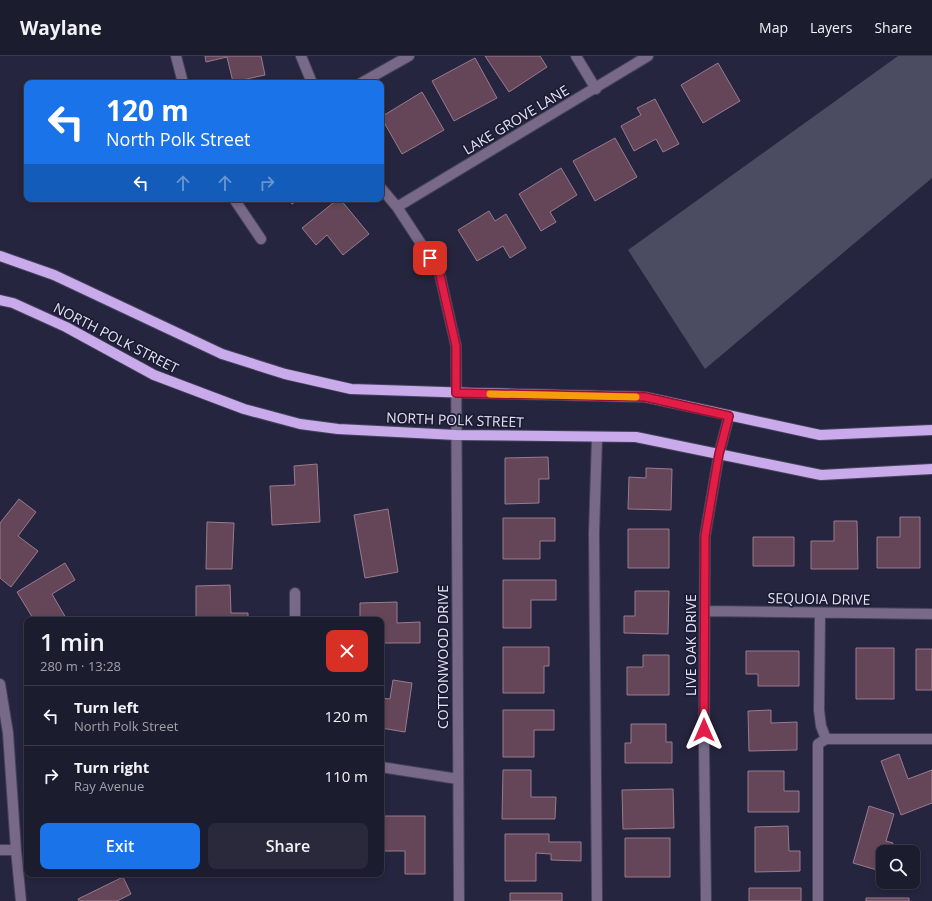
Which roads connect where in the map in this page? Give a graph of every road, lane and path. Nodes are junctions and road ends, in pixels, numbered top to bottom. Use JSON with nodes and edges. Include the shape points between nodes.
{"nodes":[{"id":1,"x":176,"y":56,"type":"edge"},
{"id":2,"x":301,"y":56,"type":"edge"},
{"id":3,"x":408,"y":56,"type":"edge"},
{"id":4,"x":576,"y":56,"type":"edge"},
{"id":5,"x":648,"y":56,"type":"edge"},
{"id":6,"x":182,"y":80,"type":"edge"},
{"id":7,"x":311,"y":80,"type":"edge"},
{"id":8,"x":366,"y":80,"type":"edge"},
{"id":9,"x":596,"y":88,"type":"junction"},
{"id":10,"x":384,"y":192,"type":"edge"},
{"id":11,"x":236,"y":202,"type":"edge"},
{"id":12,"x":397,"y":207,"type":"junction"},
{"id":13,"x":261,"y":239,"type":"dead end"},
{"id":14,"x":0,"y":256,"type":"edge"},
{"id":15,"x":0,"y":300,"type":"edge"},
{"id":16,"x":456,"y":393,"type":"junction"},
{"id":17,"x":729,"y":416,"type":"junction"},
{"id":18,"x":932,"y":430,"type":"edge"},
{"id":19,"x":456,"y":435,"type":"junction"},
{"id":20,"x":597,"y":438,"type":"junction"},
{"id":21,"x":719,"y":454,"type":"junction"},
{"id":22,"x":932,"y":469,"type":"edge"},
{"id":23,"x":295,"y":593,"type":"dead end"},
{"id":24,"x":705,"y":611,"type":"junction"},
{"id":25,"x":820,"y":613,"type":"junction"},
{"id":26,"x":932,"y":614,"type":"edge"},
{"id":27,"x":295,"y":617,"type":"edge"},
{"id":28,"x":0,"y":684,"type":"edge"},
{"id":29,"x":4,"y":733,"type":"edge"},
{"id":30,"x":932,"y":739,"type":"edge"},
{"id":31,"x":826,"y":740,"type":"junction"},
{"id":32,"x":384,"y":767,"type":"edge"},
{"id":33,"x":458,"y":779,"type":"junction"},
{"id":34,"x":0,"y":850,"type":"edge"},
{"id":35,"x":16,"y":850,"type":"junction"},
{"id":36,"x":21,"y":901,"type":"edge"},
{"id":37,"x":459,"y":901,"type":"edge"},
{"id":38,"x":597,"y":901,"type":"edge"},
{"id":39,"x":706,"y":901,"type":"edge"},
{"id":40,"x":818,"y":901,"type":"edge"}],
"edges":[{"from":1,"to":6,"type":"street"},
{"from":2,"to":7,"type":"street"},
{"from":3,"to":8,"type":"street"},
{"from":4,"to":9,"type":"street"},
{"from":5,"to":9,"type":"street","name":"LAKE GROVE LANE"},
{"from":9,"to":12,"type":"street","name":"LAKE GROVE LANE"},
{"from":10,"to":12,"type":"street","name":"COTTONWOOD DRIVE"},
{"from":11,"to":13,"type":"street"},
{"from":12,"to":16,"type":"street","name":"COTTONWOOD DRIVE","via":[[439,271],[456,346]]},
{"from":14,"to":16,"type":"main road","name":"NORTH POLK STREET","via":[[54,275],[222,354],[285,374],[351,389]]},
{"from":15,"to":19,"type":"main road","name":"NORTH POLK STREET","via":[[13,303],[66,327],[154,375],[244,409],[300,424],[338,429]]},
{"from":16,"to":17,"type":"main road","name":"NORTH POLK STREET","via":[[645,397]]},
{"from":16,"to":19,"type":"street","name":"COTTONWOOD DRIVE"},
{"from":17,"to":18,"type":"main road","name":"NORTH POLK STREET","via":[[820,435]]},
{"from":17,"to":21,"type":"street","name":"LIVE OAK DRIVE"},
{"from":19,"to":20,"type":"main road","name":"NORTH POLK STREET"},
{"from":19,"to":33,"type":"street","name":"COTTONWOOD DRIVE"},
{"from":20,"to":21,"type":"main road","name":"NORTH POLK STREET","via":[[636,437]]},
{"from":20,"to":38,"type":"street","via":[[594,533]]},
{"from":21,"to":22,"type":"main road","name":"NORTH POLK STREET","via":[[821,475]]},
{"from":21,"to":24,"type":"street","name":"LIVE OAK DRIVE","via":[[705,536]]},
{"from":23,"to":27,"type":"street"},
{"from":24,"to":25,"type":"street","name":"SEQUOIA DRIVE"},
{"from":24,"to":39,"type":"street","name":"LIVE OAK DRIVE"},
{"from":25,"to":26,"type":"street","name":"SEQUOIA DRIVE"},
{"from":25,"to":31,"type":"street","via":[[819,710]]},
{"from":28,"to":29,"type":"street"},
{"from":29,"to":35,"type":"street"},
{"from":30,"to":31,"type":"street"},
{"from":31,"to":40,"type":"street","via":[[818,744]]},
{"from":32,"to":33,"type":"street"},
{"from":33,"to":37,"type":"street","name":"COTTONWOOD DRIVE"},
{"from":34,"to":35,"type":"street"},
{"from":35,"to":36,"type":"street"}]}
